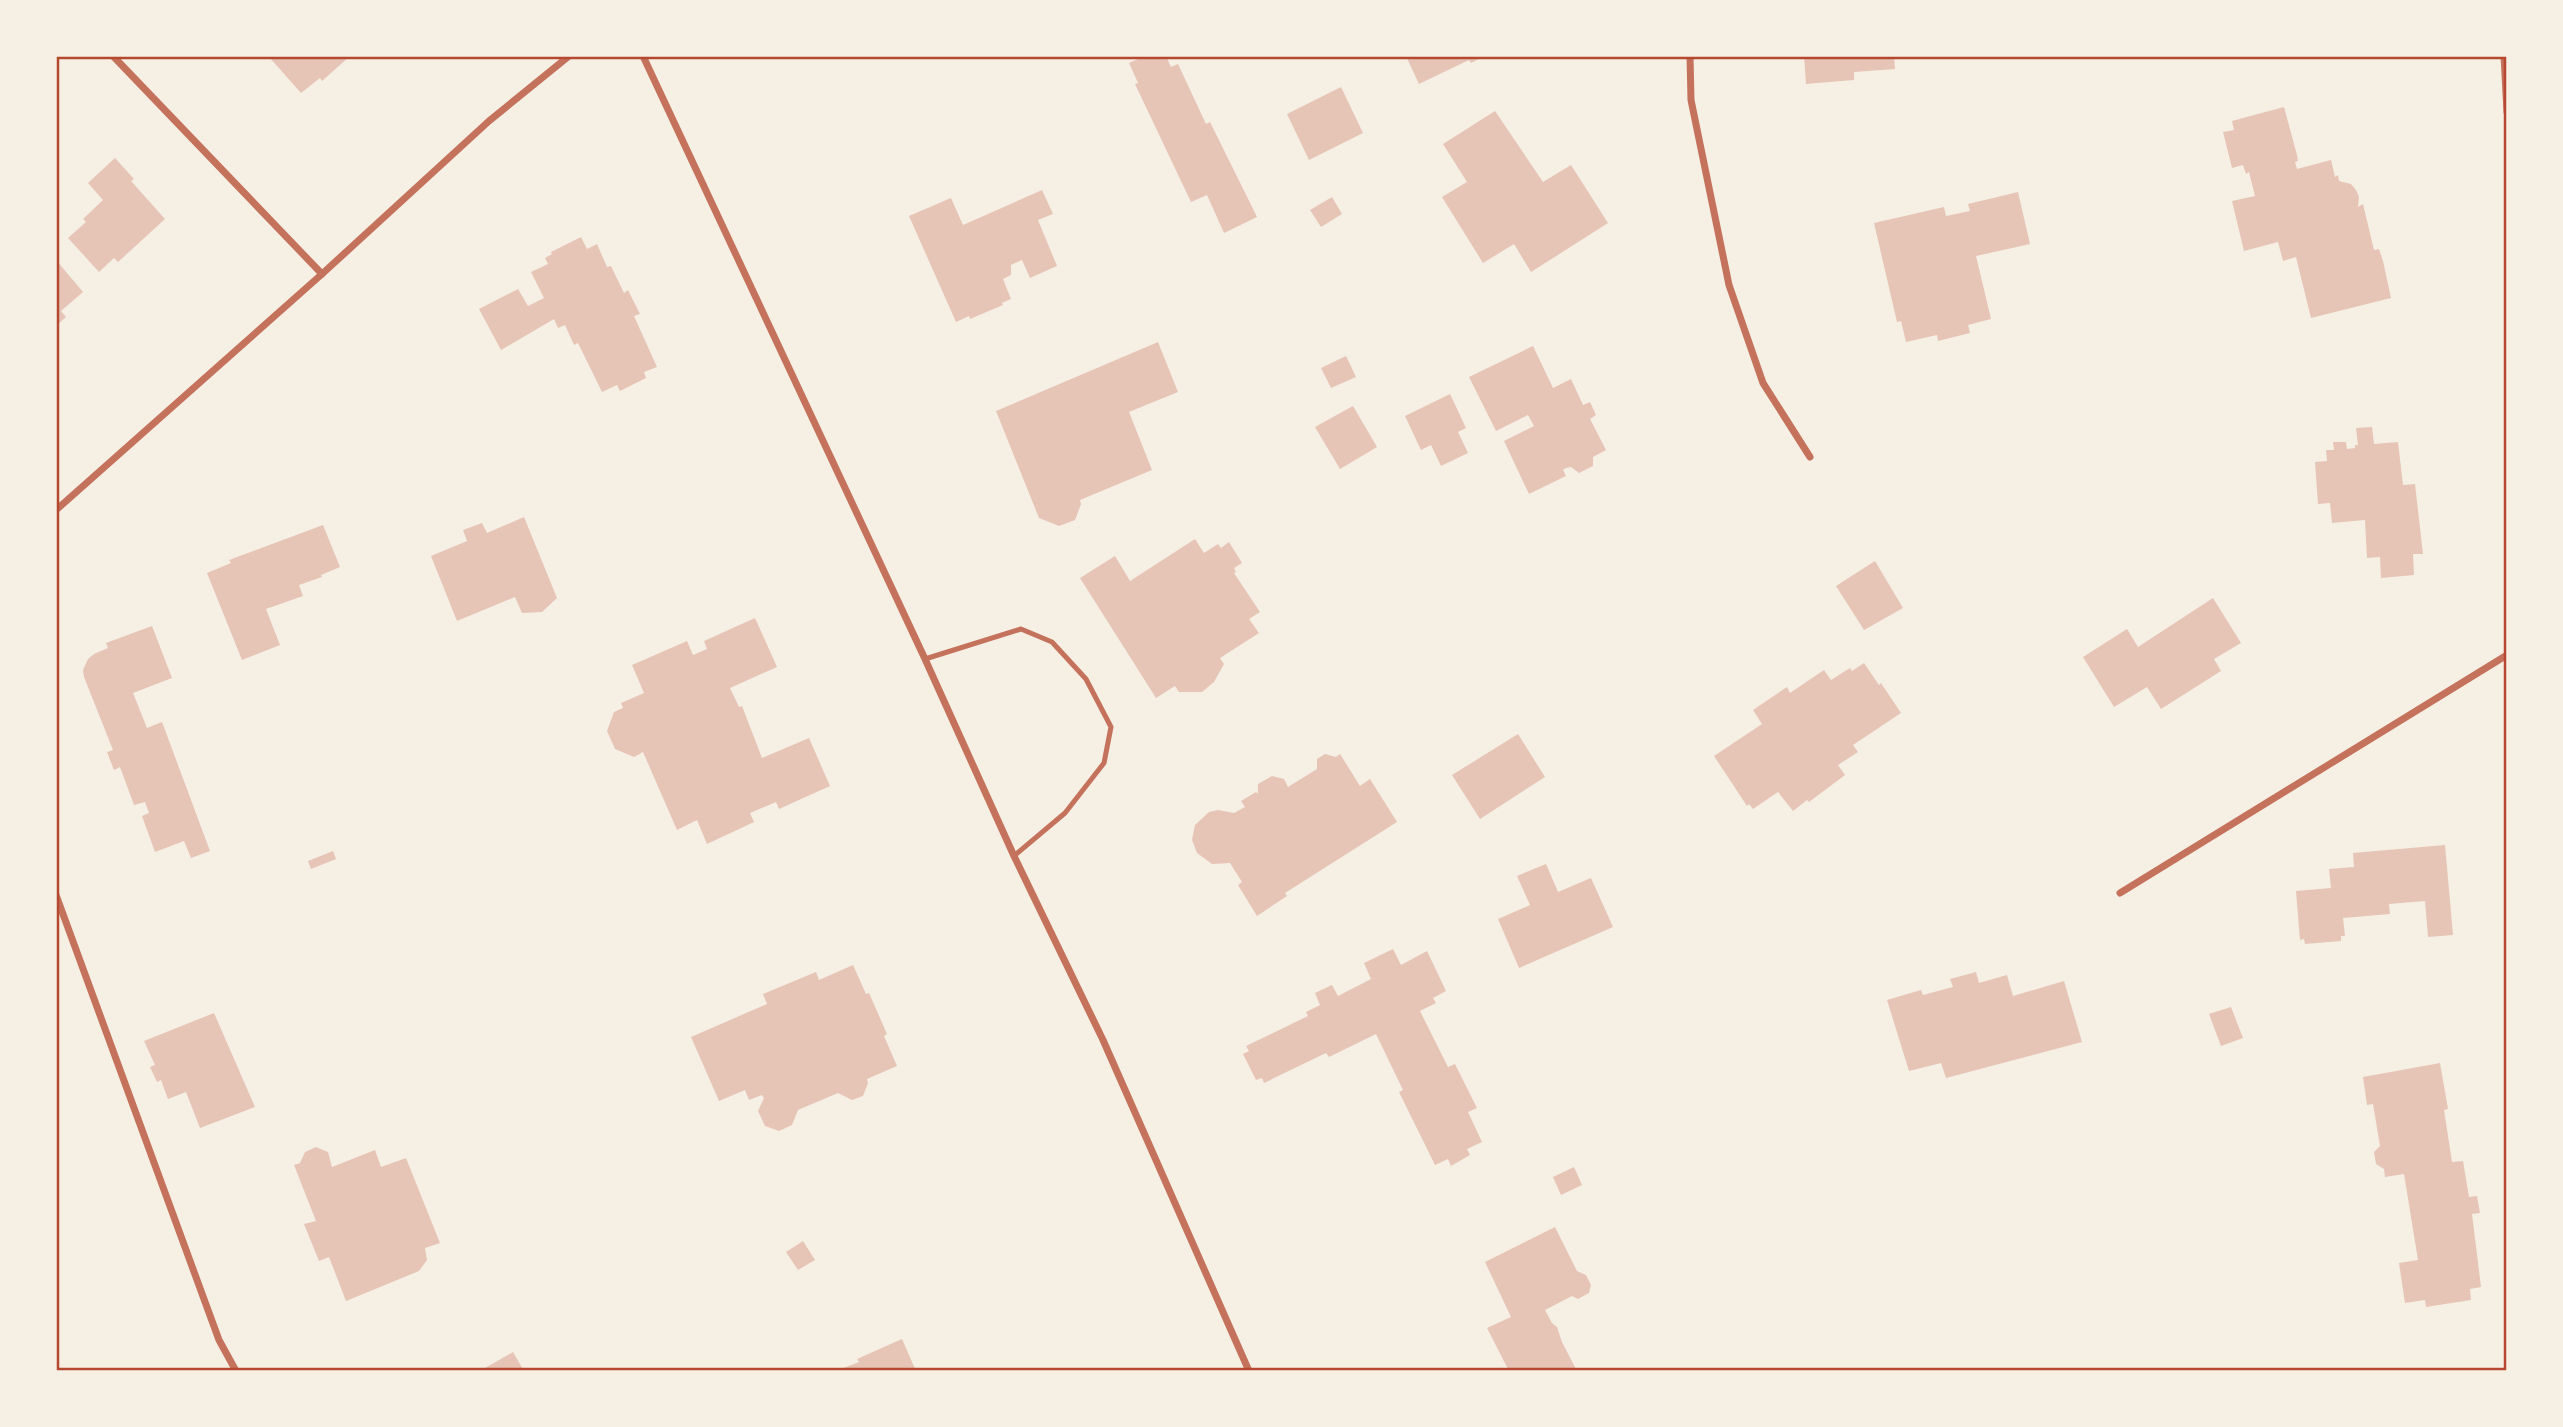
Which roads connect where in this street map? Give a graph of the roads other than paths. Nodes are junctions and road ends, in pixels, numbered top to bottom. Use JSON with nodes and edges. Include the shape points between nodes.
{"nodes":[{"id":1,"x":113,"y":56,"type":"edge"},
{"id":2,"x":569,"y":56,"type":"edge"},
{"id":3,"x":643,"y":56,"type":"edge"},
{"id":4,"x":1690,"y":56,"type":"edge"},
{"id":5,"x":2504,"y":56,"type":"edge"},
{"id":6,"x":2507,"y":112,"type":"edge"},
{"id":7,"x":322,"y":274,"type":"junction"},
{"id":8,"x":1810,"y":457,"type":"dead end"},
{"id":9,"x":56,"y":509,"type":"edge"},
{"id":10,"x":2507,"y":655,"type":"edge"},
{"id":11,"x":925,"y":659,"type":"junction"},
{"id":12,"x":1014,"y":856,"type":"junction"},
{"id":13,"x":2120,"y":893,"type":"dead end"},
{"id":14,"x":56,"y":895,"type":"edge"},
{"id":15,"x":236,"y":1371,"type":"edge"},
{"id":16,"x":1249,"y":1371,"type":"edge"}],
"edges":[{"from":1,"to":7,"type":"street"},
{"from":2,"to":7,"type":"street","via":[[489,121]]},
{"from":3,"to":11,"type":"street"},
{"from":4,"to":8,"type":"street","via":[[1691,100],[1729,285],[1763,383]]},
{"from":5,"to":6,"type":"street"},
{"from":7,"to":9,"type":"street"},
{"from":10,"to":13,"type":"street"},
{"from":11,"to":12,"type":"street"},
{"from":11,"to":12,"type":"lane","via":[[1020,629],[1052,642],[1086,679],[1111,727],[1104,763],[1065,813]]},
{"from":12,"to":16,"type":"street","via":[[1103,1040]]},
{"from":14,"to":15,"type":"street","via":[[219,1340]]}]}
